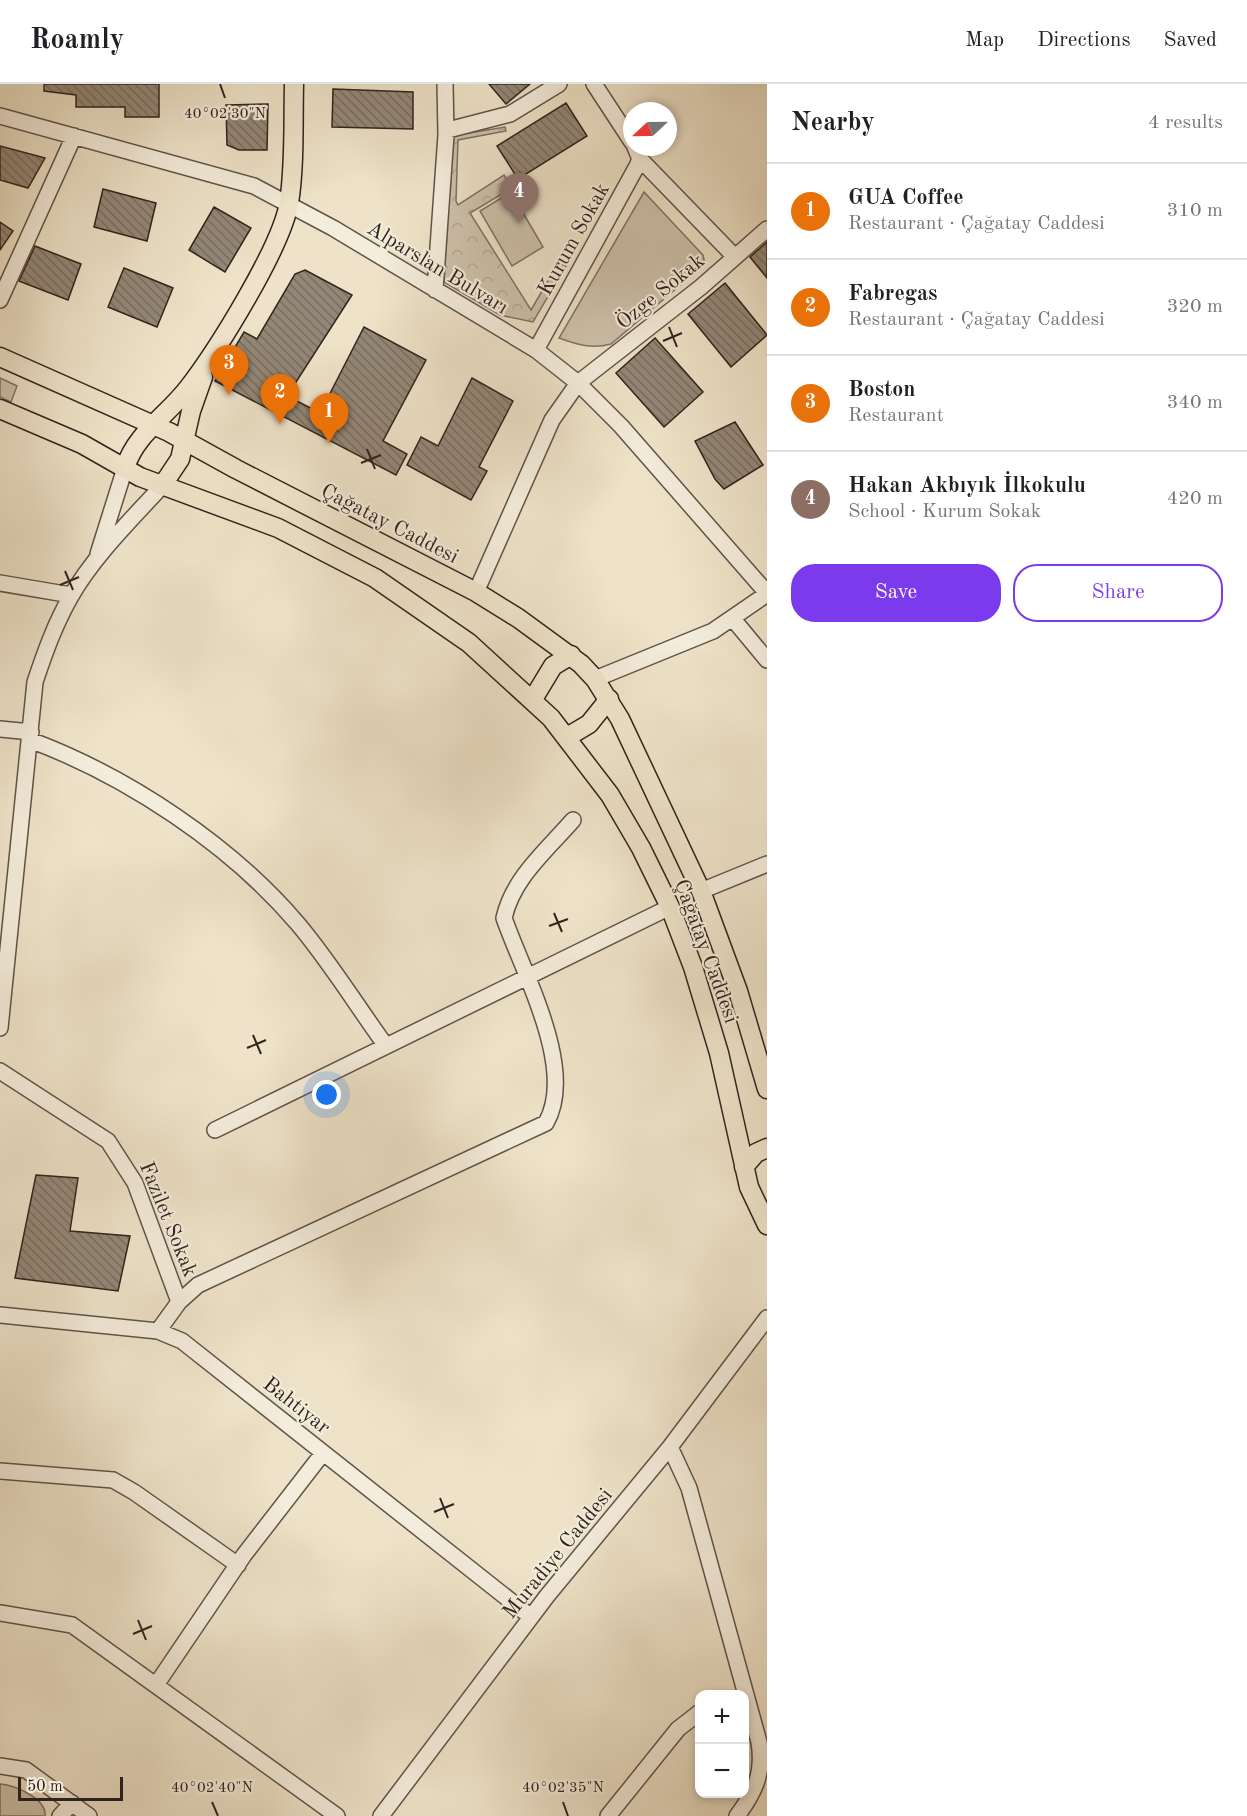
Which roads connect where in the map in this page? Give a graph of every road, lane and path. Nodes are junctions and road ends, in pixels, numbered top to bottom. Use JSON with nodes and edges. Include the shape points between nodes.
{"nodes":[{"id":1,"x":294,"y":84,"type":"edge"},
{"id":2,"x":445,"y":84,"type":"edge"},
{"id":3,"x":559,"y":84,"type":"edge"},
{"id":4,"x":594,"y":84,"type":"edge"},
{"id":5,"x":0,"y":116,"type":"edge"},
{"id":6,"x":623,"y":128,"type":"edge"},
{"id":7,"x":446,"y":135,"type":"junction"},
{"id":8,"x":74,"y":136,"type":"junction"},
{"id":9,"x":636,"y":156,"type":"edge"},
{"id":10,"x":641,"y":156,"type":"edge"},
{"id":11,"x":289,"y":202,"type":"junction"},
{"id":12,"x":767,"y":229,"type":"edge"},
{"id":13,"x":735,"y":257,"type":"junction"},
{"id":14,"x":435,"y":290,"type":"junction"},
{"id":15,"x":0,"y":300,"type":"edge"},
{"id":16,"x":536,"y":350,"type":"junction"},
{"id":17,"x":0,"y":357,"type":"edge"},
{"id":18,"x":209,"y":358,"type":"junction"},
{"id":19,"x":578,"y":383,"type":"junction"},
{"id":20,"x":0,"y":409,"type":"edge"},
{"id":21,"x":152,"y":425,"type":"junction"},
{"id":22,"x":184,"y":439,"type":"junction"},
{"id":23,"x":125,"y":468,"type":"junction"},
{"id":24,"x":162,"y":486,"type":"junction"},
{"id":25,"x":95,"y":562,"type":"junction"},
{"id":26,"x":0,"y":583,"type":"edge"},
{"id":27,"x":476,"y":592,"type":"junction"},
{"id":28,"x":767,"y":593,"type":"edge"},
{"id":29,"x":71,"y":596,"type":"junction"},
{"id":30,"x":733,"y":619,"type":"junction"},
{"id":31,"x":571,"y":655,"type":"junction"},
{"id":32,"x":767,"y":660,"type":"edge"},
{"id":33,"x":596,"y":679,"type":"junction"},
{"id":34,"x":533,"y":699,"type":"junction"},
{"id":35,"x":609,"y":699,"type":"junction"},
{"id":36,"x":0,"y":729,"type":"edge"},
{"id":37,"x":30,"y":736,"type":"junction"},
{"id":38,"x":567,"y":737,"type":"junction"},
{"id":39,"x":573,"y":820,"type":"dead end"},
{"id":40,"x":767,"y":864,"type":"edge"},
{"id":41,"x":701,"y":891,"type":"junction"},
{"id":42,"x":7,"y":902,"type":"edge"},
{"id":43,"x":670,"y":907,"type":"junction"},
{"id":44,"x":526,"y":978,"type":"junction"},
{"id":45,"x":0,"y":1028,"type":"edge"},
{"id":46,"x":386,"y":1046,"type":"junction"},
{"id":47,"x":0,"y":1071,"type":"edge"},
{"id":48,"x":767,"y":1089,"type":"edge"},
{"id":49,"x":215,"y":1130,"type":"dead end"},
{"id":50,"x":767,"y":1148,"type":"edge"},
{"id":51,"x":744,"y":1167,"type":"junction"},
{"id":52,"x":762,"y":1206,"type":"edge"},
{"id":53,"x":767,"y":1225,"type":"edge"},
{"id":54,"x":179,"y":1302,"type":"junction"},
{"id":55,"x":0,"y":1315,"type":"edge"},
{"id":56,"x":767,"y":1318,"type":"edge"},
{"id":57,"x":158,"y":1331,"type":"junction"},
{"id":58,"x":670,"y":1447,"type":"junction"},
{"id":59,"x":323,"y":1453,"type":"junction"},
{"id":60,"x":0,"y":1471,"type":"edge"},
{"id":61,"x":238,"y":1565,"type":"junction"},
{"id":62,"x":0,"y":1613,"type":"edge"},
{"id":63,"x":531,"y":1617,"type":"junction"},
{"id":64,"x":156,"y":1685,"type":"junction"},
{"id":65,"x":743,"y":1690,"type":"edge"},
{"id":66,"x":749,"y":1710,"type":"edge"},
{"id":67,"x":695,"y":1715,"type":"edge"},
{"id":68,"x":0,"y":1766,"type":"edge"},
{"id":69,"x":72,"y":1803,"type":"junction"},
{"id":70,"x":60,"y":1816,"type":"edge"},
{"id":71,"x":88,"y":1816,"type":"edge"},
{"id":72,"x":338,"y":1816,"type":"edge"},
{"id":73,"x":381,"y":1816,"type":"edge"},
{"id":74,"x":608,"y":1816,"type":"edge"},
{"id":75,"x":737,"y":1816,"type":"edge"}],
"edges":[{"from":1,"to":11,"type":"main road"},
{"from":2,"to":7,"type":"street"},
{"from":3,"to":7,"type":"street","via":[[510,114],[452,128]]},
{"from":4,"to":6,"type":"street"},
{"from":5,"to":8,"type":"street","name":"Alparslan Bulvarı"},
{"from":7,"to":14,"type":"street"},
{"from":8,"to":11,"type":"street","name":"Alparslan Bulvarı","via":[[237,180]]},
{"from":8,"to":15,"type":"street"},
{"from":9,"to":16,"type":"street","name":"Kurum Sokak"},
{"from":10,"to":13,"type":"street"},
{"from":11,"to":14,"type":"street","name":"Alparslan Bulvarı"},
{"from":11,"to":18,"type":"main road","via":[[270,250]]},
{"from":12,"to":13,"type":"street","name":"Özge Sokak"},
{"from":13,"to":19,"type":"street","name":"Özge Sokak"},
{"from":14,"to":16,"type":"street","name":"Alparslan Bulvarı"},
{"from":16,"to":19,"type":"street","name":"Alparslan Bulvarı"},
{"from":17,"to":21,"type":"main road","name":"Çağatay Caddesi"},
{"from":18,"to":21,"type":"main road","via":[[187,389]]},
{"from":18,"to":22,"type":"main road"},
{"from":19,"to":27,"type":"street","name":"Özge Sokak","via":[[552,420]]},
{"from":19,"to":28,"type":"street","name":"Alparslan Bulvarı","via":[[664,473]]},
{"from":20,"to":23,"type":"main road","name":"Çağatay Caddesi","via":[[82,444]]},
{"from":21,"to":22,"type":"main road","name":"Çağatay Caddesi"},
{"from":21,"to":23,"type":"main road","via":[[135,443]]},
{"from":22,"to":24,"type":"main road","via":[[177,467]]},
{"from":22,"to":27,"type":"main road","name":"Çağatay Caddesi","via":[[236,470]]},
{"from":23,"to":24,"type":"main road","name":"Çağatay Caddesi"},
{"from":23,"to":25,"type":"street"},
{"from":24,"to":25,"type":"street"},
{"from":24,"to":34,"type":"main road","name":"Çağatay Caddesi","via":[[278,528],[375,578],[469,643]]},
{"from":25,"to":29,"type":"street"},
{"from":26,"to":29,"type":"street"},
{"from":27,"to":31,"type":"main road","name":"Çağatay Caddesi"},
{"from":28,"to":30,"type":"street"},
{"from":29,"to":37,"type":"street","via":[[47,645],[35,682]]},
{"from":30,"to":32,"type":"street"},
{"from":30,"to":33,"type":"street"},
{"from":31,"to":33,"type":"main road","name":"Çağatay Caddesi"},
{"from":31,"to":34,"type":"main road","via":[[553,666]]},
{"from":33,"to":35,"type":"main road","name":"Çağatay Caddesi"},
{"from":34,"to":38,"type":"main road","name":"Çağatay Caddesi"},
{"from":35,"to":38,"type":"main road","via":[[589,724]]},
{"from":35,"to":41,"type":"main road","name":"Çağatay Caddesi"},
{"from":36,"to":37,"type":"street"},
{"from":37,"to":42,"type":"street"},
{"from":37,"to":46,"type":"street","via":[[118,781],[192,828],[246,871],[298,924]]},
{"from":38,"to":43,"type":"main road","name":"Çağatay Caddesi","via":[[630,828]]},
{"from":39,"to":44,"type":"street","via":[[509,897],[504,918]]},
{"from":40,"to":41,"type":"street"},
{"from":41,"to":48,"type":"main road","name":"Çağatay Caddesi","via":[[734,980]]},
{"from":42,"to":45,"type":"street"},
{"from":43,"to":44,"type":"street"},
{"from":43,"to":51,"type":"main road","name":"Çağatay Caddesi","via":[[719,1053]]},
{"from":44,"to":46,"type":"street"},
{"from":44,"to":54,"type":"street","via":[[552,1050],[555,1098],[546,1123],[198,1285]]},
{"from":46,"to":49,"type":"street"},
{"from":47,"to":54,"type":"street","name":"Fazilet Sokak","via":[[114,1148],[135,1183]]},
{"from":50,"to":51,"type":"main road","via":[[756,1153]]},
{"from":51,"to":52,"type":"main road","name":"Çağatay Caddesi"},
{"from":52,"to":53,"type":"main road","name":"Çağatay Caddesi"},
{"from":54,"to":57,"type":"street"},
{"from":55,"to":57,"type":"street","name":"Bahtiyar"},
{"from":56,"to":58,"type":"street","name":"Muradiye Caddesi"},
{"from":57,"to":59,"type":"street","name":"Bahtiyar","via":[[182,1341]]},
{"from":58,"to":63,"type":"street","name":"Muradiye Caddesi"},
{"from":58,"to":65,"type":"street","via":[[689,1488]]},
{"from":59,"to":61,"type":"street"},
{"from":59,"to":63,"type":"street","name":"Bahtiyar"},
{"from":60,"to":61,"type":"street","via":[[113,1480]]},
{"from":61,"to":64,"type":"street"},
{"from":62,"to":64,"type":"street","via":[[72,1625]]},
{"from":63,"to":73,"type":"street","name":"Muradiye Caddesi"},
{"from":64,"to":72,"type":"street"},
{"from":66,"to":75,"type":"street","via":[[761,1762],[752,1796]]},
{"from":67,"to":74,"type":"street","via":[[678,1728]]},
{"from":68,"to":69,"type":"street","via":[[26,1770]]},
{"from":69,"to":70,"type":"street"},
{"from":69,"to":71,"type":"street"}]}
